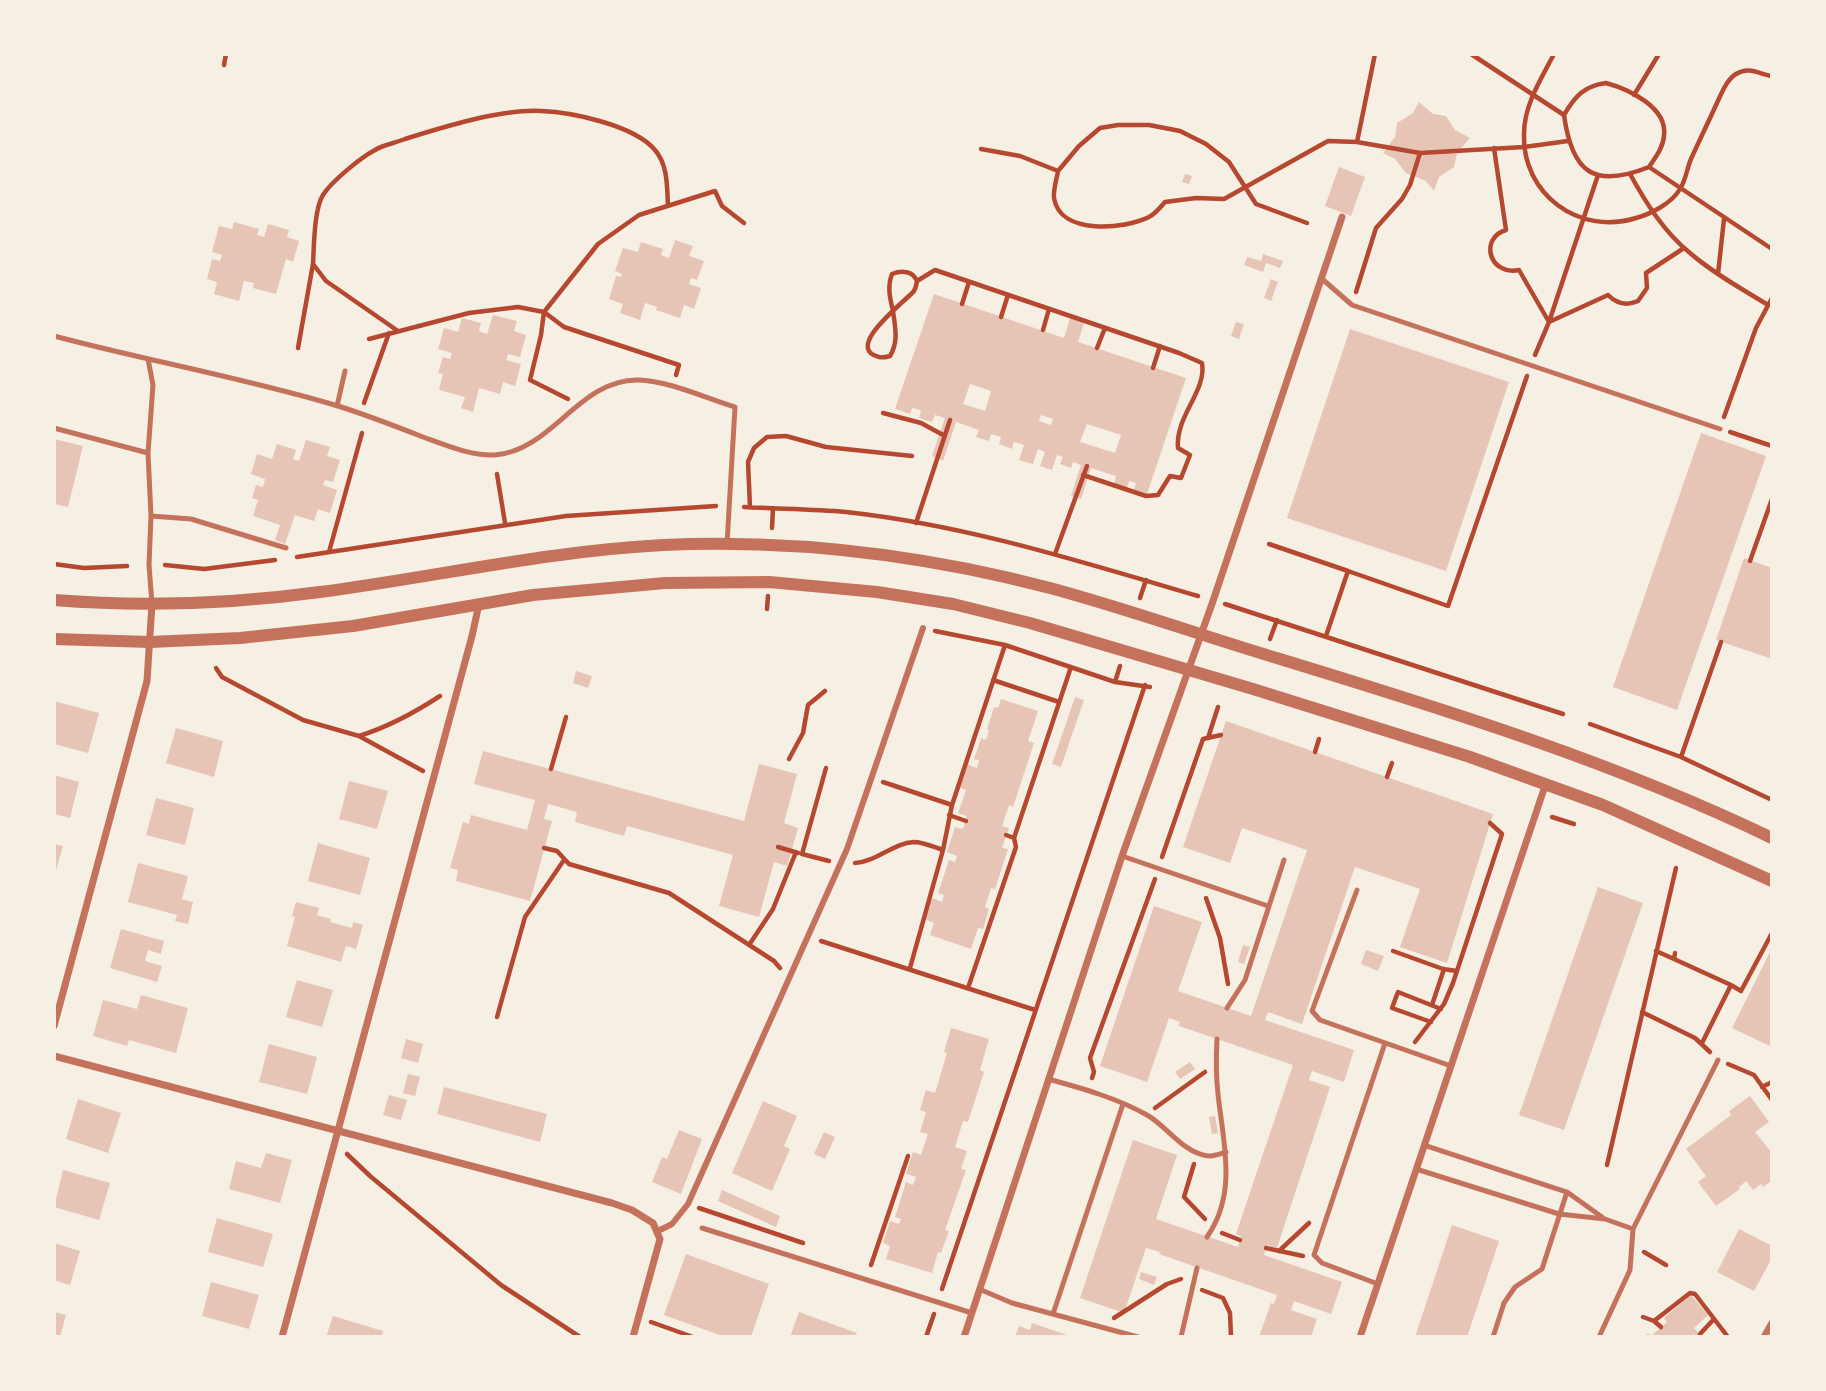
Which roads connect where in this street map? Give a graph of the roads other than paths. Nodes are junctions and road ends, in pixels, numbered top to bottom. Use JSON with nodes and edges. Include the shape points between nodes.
{"nodes":[{"id":1,"x":1342,"y":217,"type":"dead end"},
{"id":2,"x":1321,"y":278,"type":"junction"},
{"id":3,"x":54,"y":336,"type":"edge"},
{"id":4,"x":148,"y":359,"type":"junction"},
{"id":5,"x":345,"y":372,"type":"dead end"},
{"id":6,"x":337,"y":406,"type":"junction"},
{"id":7,"x":54,"y":428,"type":"edge"},
{"id":8,"x":1720,"y":429,"type":"road end"},
{"id":9,"x":148,"y":453,"type":"junction"},
{"id":10,"x":151,"y":516,"type":"junction"},
{"id":11,"x":727,"y":544,"type":"junction"},
{"id":12,"x":286,"y":548,"type":"dead end"},
{"id":13,"x":54,"y":600,"type":"edge"},
{"id":14,"x":152,"y":604,"type":"junction"},
{"id":15,"x":478,"y":604,"type":"junction"},
{"id":16,"x":923,"y":628,"type":"road end"},
{"id":17,"x":1200,"y":634,"type":"junction"},
{"id":18,"x":54,"y":639,"type":"edge"},
{"id":19,"x":150,"y":642,"type":"junction"},
{"id":20,"x":1188,"y":670,"type":"junction"},
{"id":21,"x":1546,"y":783,"type":"junction"},
{"id":22,"x":1772,"y":838,"type":"edge"},
{"id":23,"x":1122,"y":856,"type":"junction"},
{"id":24,"x":1284,"y":860,"type":"dead end"},
{"id":25,"x":1772,"y":881,"type":"edge"},
{"id":26,"x":1357,"y":890,"type":"dead end"},
{"id":27,"x":1268,"y":906,"type":"junction"},
{"id":28,"x":1229,"y":1005,"type":"road end"},
{"id":29,"x":54,"y":1026,"type":"edge"},
{"id":30,"x":1217,"y":1039,"type":"dead end"},
{"id":31,"x":1385,"y":1043,"type":"junction"},
{"id":32,"x":54,"y":1056,"type":"edge"},
{"id":33,"x":1717,"y":1060,"type":"dead end"},
{"id":34,"x":1451,"y":1066,"type":"junction"},
{"id":35,"x":1048,"y":1079,"type":"junction"},
{"id":36,"x":1123,"y":1104,"type":"junction"},
{"id":37,"x":337,"y":1130,"type":"junction"},
{"id":38,"x":1424,"y":1145,"type":"junction"},
{"id":39,"x":1226,"y":1152,"type":"junction"},
{"id":40,"x":1416,"y":1169,"type":"junction"},
{"id":41,"x":1567,"y":1192,"type":"junction"},
{"id":42,"x":1559,"y":1214,"type":"junction"},
{"id":43,"x":1605,"y":1219,"type":"junction"},
{"id":44,"x":702,"y":1228,"type":"dead end"},
{"id":45,"x":1633,"y":1230,"type":"junction"},
{"id":46,"x":658,"y":1231,"type":"junction"},
{"id":47,"x":1208,"y":1237,"type":"dead end"},
{"id":48,"x":1196,"y":1271,"type":"road end"},
{"id":49,"x":1378,"y":1284,"type":"junction"},
{"id":50,"x":979,"y":1289,"type":"junction"},
{"id":51,"x":972,"y":1313,"type":"junction"},
{"id":52,"x":1053,"y":1314,"type":"junction"},
{"id":53,"x":1772,"y":1323,"type":"edge"},
{"id":54,"x":282,"y":1337,"type":"edge"},
{"id":55,"x":633,"y":1337,"type":"edge"},
{"id":56,"x":964,"y":1337,"type":"edge"},
{"id":57,"x":1138,"y":1337,"type":"edge"},
{"id":58,"x":1181,"y":1337,"type":"edge"},
{"id":59,"x":1360,"y":1337,"type":"edge"},
{"id":60,"x":1493,"y":1337,"type":"edge"},
{"id":61,"x":1599,"y":1337,"type":"edge"},
{"id":62,"x":1764,"y":1337,"type":"edge"}],
"edges":[{"from":1,"to":2,"type":"street"},
{"from":2,"to":8,"type":"lane","via":[[1352,305]]},
{"from":2,"to":17,"type":"street"},
{"from":3,"to":4,"type":"lane"},
{"from":4,"to":6,"type":"lane"},
{"from":4,"to":9,"type":"lane","via":[[153,385]]},
{"from":5,"to":6,"type":"lane"},
{"from":6,"to":11,"type":"lane","via":[[453,448],[495,455],[528,446],[589,397],[615,384],[637,380],[735,407]]},
{"from":7,"to":9,"type":"lane"},
{"from":9,"to":10,"type":"lane"},
{"from":10,"to":12,"type":"lane","via":[[191,519]]},
{"from":10,"to":14,"type":"lane"},
{"from":11,"to":14,"type":"street","via":[[572,553],[322,592]]},
{"from":11,"to":17,"type":"street","via":[[853,551],[937,563],[1053,589]]},
{"from":13,"to":14,"type":"street"},
{"from":14,"to":19,"type":"street"},
{"from":15,"to":19,"type":"street","via":[[282,634]]},
{"from":15,"to":20,"type":"street","via":[[665,583],[809,585],[953,604]]},
{"from":15,"to":37,"type":"street"},
{"from":16,"to":46,"type":"street","via":[[840,864],[688,1204],[672,1224]]},
{"from":17,"to":20,"type":"street"},
{"from":17,"to":22,"type":"street","via":[[1564,750]]},
{"from":18,"to":19,"type":"street"},
{"from":19,"to":29,"type":"street","via":[[147,681]]},
{"from":20,"to":21,"type":"street"},
{"from":20,"to":23,"type":"street"},
{"from":21,"to":25,"type":"street"},
{"from":21,"to":34,"type":"street"},
{"from":23,"to":27,"type":"lane"},
{"from":23,"to":35,"type":"street"},
{"from":24,"to":27,"type":"lane"},
{"from":26,"to":31,"type":"lane","via":[[1312,1011],[1320,1020]]},
{"from":27,"to":28,"type":"lane","via":[[1245,980]]},
{"from":30,"to":39,"type":"lane"},
{"from":31,"to":34,"type":"lane"},
{"from":31,"to":49,"type":"lane","via":[[1314,1255]]},
{"from":32,"to":37,"type":"street"},
{"from":33,"to":45,"type":"lane"},
{"from":34,"to":38,"type":"street"},
{"from":35,"to":36,"type":"lane"},
{"from":35,"to":50,"type":"street"},
{"from":36,"to":39,"type":"lane","via":[[1146,1115],[1198,1154]]},
{"from":36,"to":52,"type":"lane"},
{"from":37,"to":46,"type":"street","via":[[612,1203],[644,1217]]},
{"from":37,"to":54,"type":"street"},
{"from":38,"to":40,"type":"street"},
{"from":38,"to":41,"type":"lane"},
{"from":39,"to":47,"type":"lane","via":[[1222,1208]]},
{"from":40,"to":42,"type":"lane"},
{"from":40,"to":49,"type":"street"},
{"from":41,"to":42,"type":"lane"},
{"from":41,"to":43,"type":"lane"},
{"from":42,"to":43,"type":"lane"},
{"from":42,"to":60,"type":"lane","via":[[1542,1269],[1515,1287],[1504,1303]]},
{"from":43,"to":45,"type":"lane"},
{"from":44,"to":51,"type":"lane"},
{"from":45,"to":61,"type":"lane","via":[[1630,1270]]},
{"from":46,"to":55,"type":"street","via":[[658,1248]]},
{"from":48,"to":58,"type":"lane"},
{"from":49,"to":59,"type":"street"},
{"from":50,"to":51,"type":"street"},
{"from":50,"to":52,"type":"lane"},
{"from":51,"to":56,"type":"street"},
{"from":52,"to":57,"type":"lane"},
{"from":53,"to":62,"type":"street"}]}
